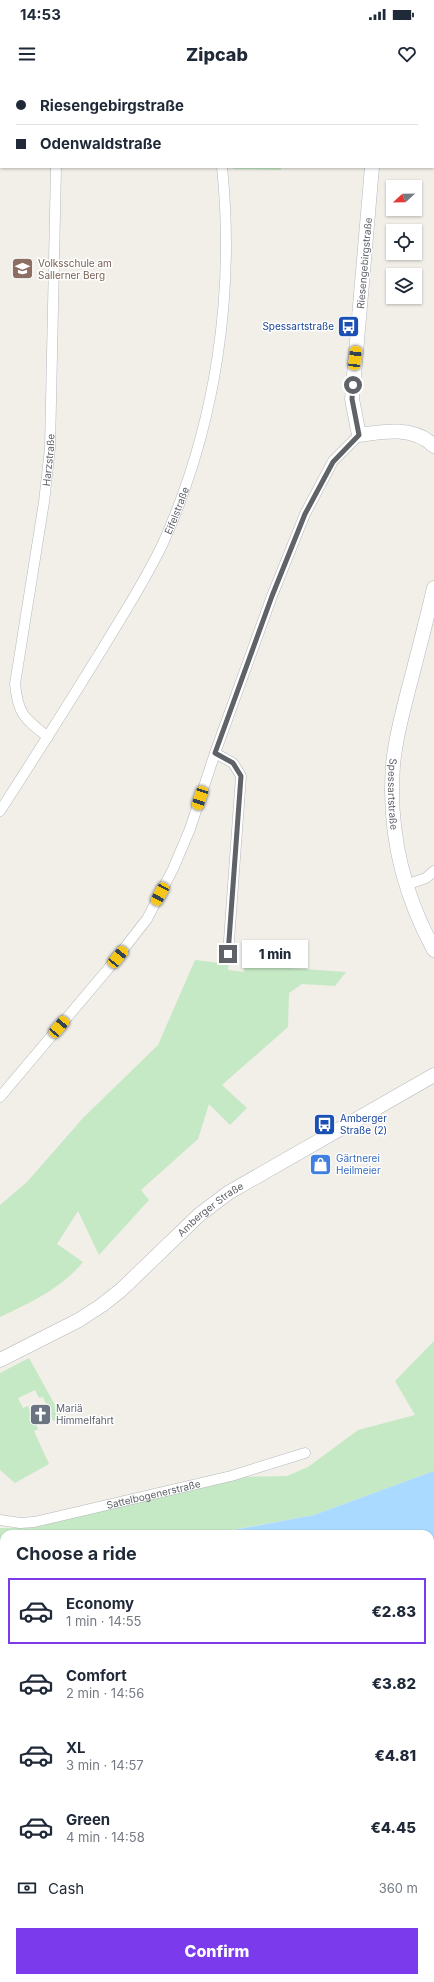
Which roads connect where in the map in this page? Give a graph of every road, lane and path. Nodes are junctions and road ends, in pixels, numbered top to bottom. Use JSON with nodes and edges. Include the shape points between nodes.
{"nodes":[{"id":1,"x":56,"y":168,"type":"edge"},
{"id":2,"x":222,"y":168,"type":"edge"},
{"id":3,"x":372,"y":168,"type":"edge"},
{"id":4,"x":359,"y":435,"type":"junction"},
{"id":5,"x":434,"y":446,"type":"edge"},
{"id":6,"x":434,"y":588,"type":"edge"},
{"id":7,"x":48,"y":737,"type":"junction"},
{"id":8,"x":215,"y":753,"type":"junction"},
{"id":9,"x":0,"y":811,"type":"edge"},
{"id":10,"x":434,"y":871,"type":"edge"},
{"id":11,"x":406,"y":884,"type":"junction"},
{"id":12,"x":434,"y":950,"type":"edge"},
{"id":13,"x":228,"y":954,"type":"dead end"},
{"id":14,"x":434,"y":1075,"type":"edge"},
{"id":15,"x":0,"y":1097,"type":"edge"},
{"id":16,"x":0,"y":1360,"type":"edge"},
{"id":17,"x":305,"y":1453,"type":"dead end"},
{"id":18,"x":0,"y":1520,"type":"edge"}],
"edges":[{"from":1,"to":7,"type":"street","name":"Harzstraße","via":[[50,448],[15,684],[19,708],[28,721]]},
{"from":2,"to":7,"type":"street","name":"Eifelstraße","via":[[224,304],[212,393],[200,442],[183,495],[157,555]]},
{"from":3,"to":4,"type":"street","name":"Riesengebirgstraße","via":[[352,399]]},
{"from":4,"to":5,"type":"street","via":[[400,431],[416,435]]},
{"from":4,"to":8,"type":"street","via":[[333,462],[305,514]]},
{"from":6,"to":11,"type":"street","name":"Spessartstraße","via":[[400,723],[393,764],[393,816]]},
{"from":7,"to":9,"type":"street","name":"Eifelstraße"},
{"from":8,"to":13,"type":"street","via":[[233,763],[241,776]]},
{"from":8,"to":15,"type":"street","via":[[187,835],[147,919]]},
{"from":10,"to":11,"type":"street","via":[[426,878]]},
{"from":11,"to":12,"type":"street","name":"Spessartstraße","via":[[415,911]]},
{"from":14,"to":16,"type":"street","name":"Amberger Straße","via":[[228,1193],[199,1215],[126,1286],[102,1305],[79,1320]]},
{"from":17,"to":18,"type":"street","name":"Sattelbogenerstraße","via":[[270,1466],[231,1476],[34,1522]]}]}
